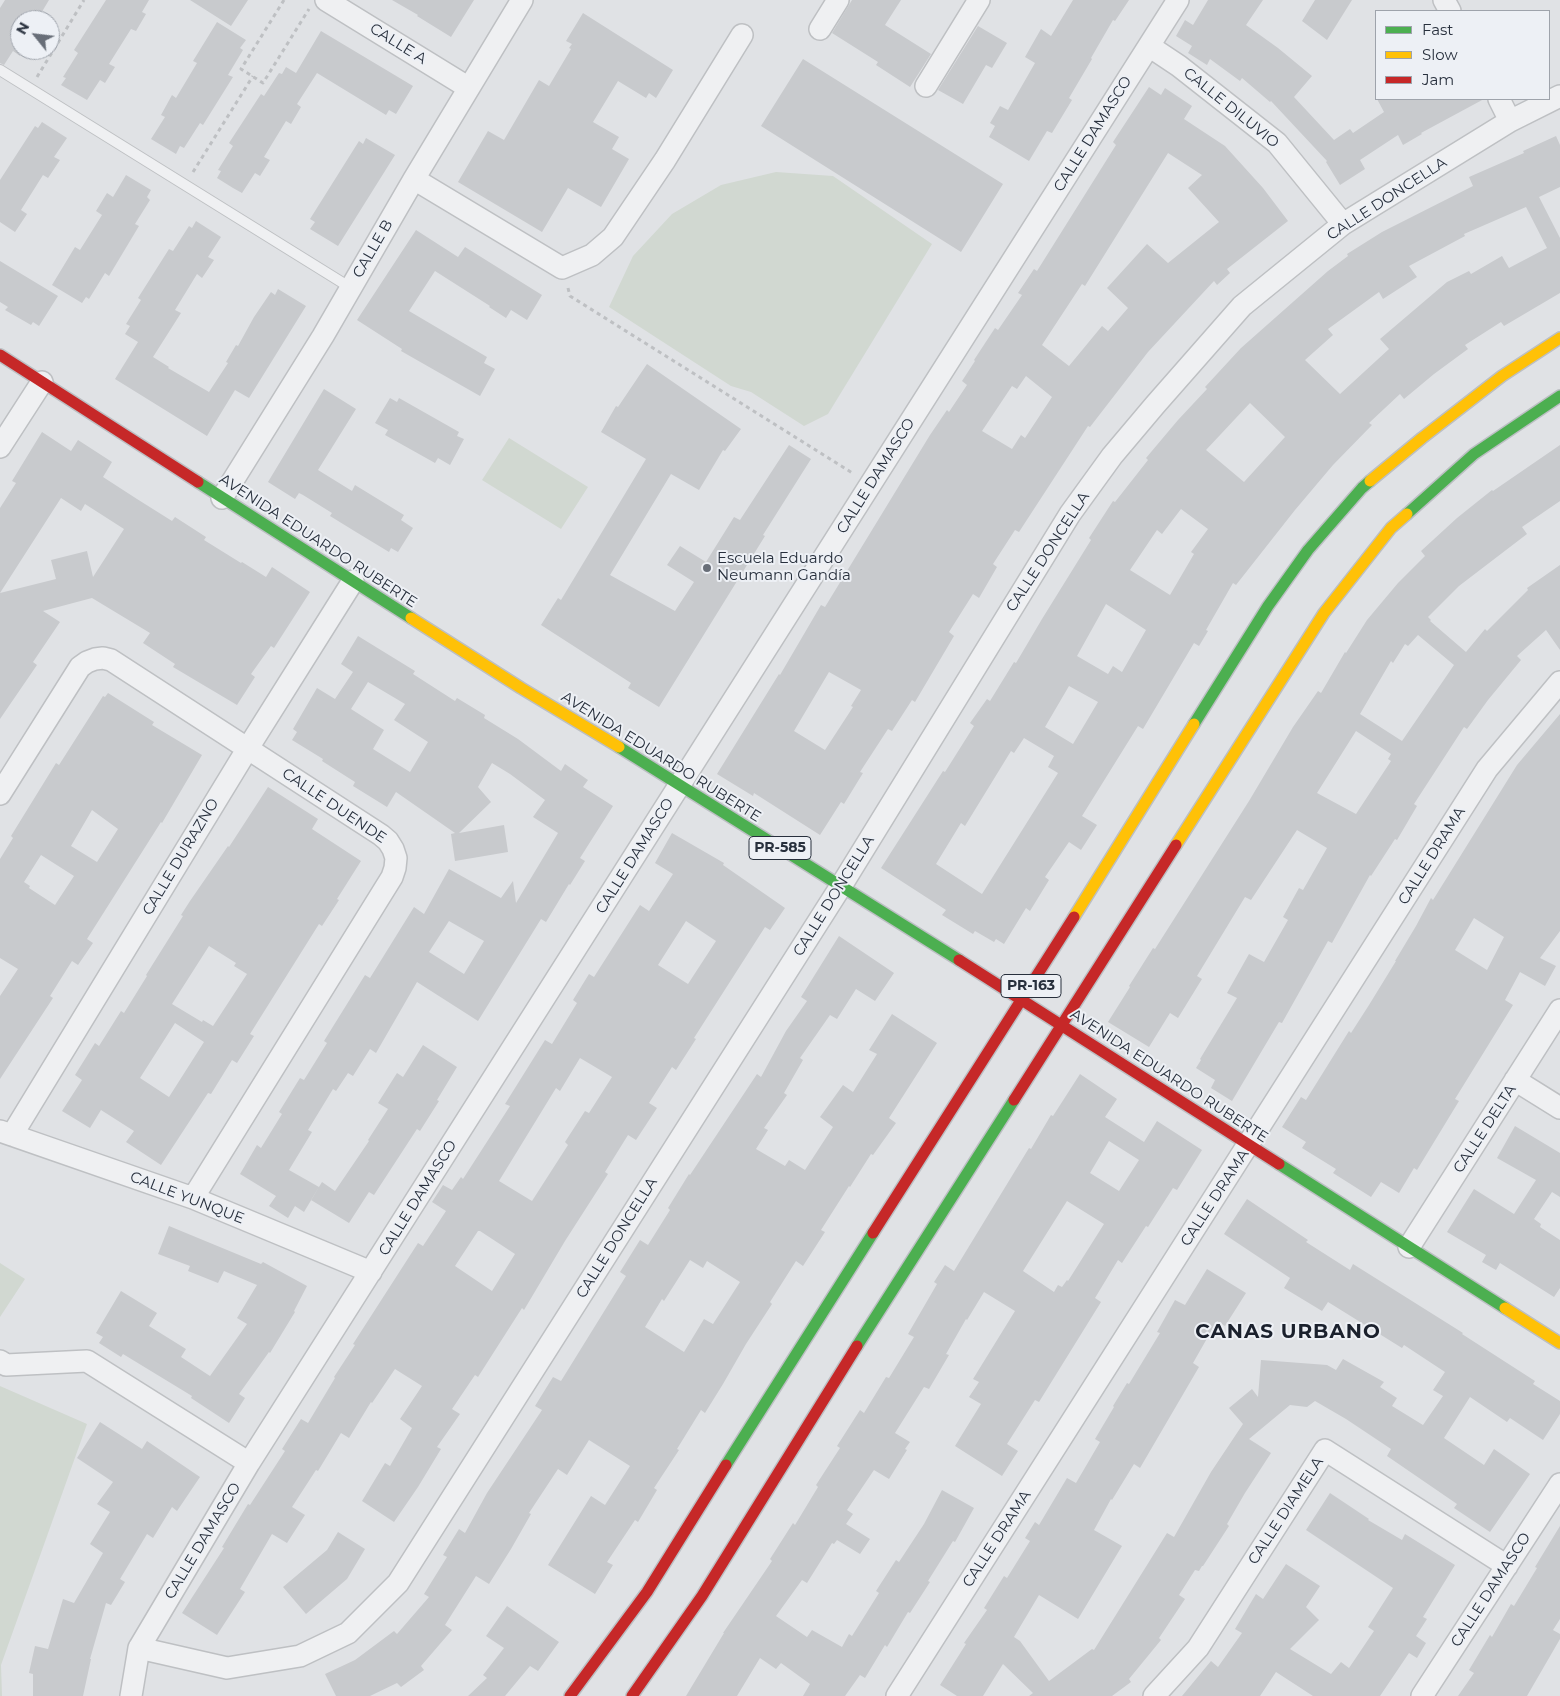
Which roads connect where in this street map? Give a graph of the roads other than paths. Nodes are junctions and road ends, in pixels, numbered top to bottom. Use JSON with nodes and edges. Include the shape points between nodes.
{"nodes":[{"id":1,"x":522,"y":0,"type":"edge"},
{"id":2,"x":838,"y":0,"type":"edge"},
{"id":3,"x":979,"y":0,"type":"edge"},
{"id":4,"x":1178,"y":0,"type":"edge"},
{"id":5,"x":318,"y":4,"type":"edge"},
{"id":6,"x":820,"y":29,"type":"dead end"},
{"id":7,"x":742,"y":35,"type":"dead end"},
{"id":8,"x":1149,"y":46,"type":"junction"},
{"id":9,"x":0,"y":70,"type":"edge"},
{"id":10,"x":926,"y":86,"type":"dead end"},
{"id":11,"x":469,"y":88,"type":"junction"},
{"id":12,"x":1560,"y":96,"type":"edge"},
{"id":13,"x":1500,"y":100,"type":"edge"},
{"id":14,"x":1510,"y":121,"type":"junction"},
{"id":15,"x":414,"y":178,"type":"junction"},
{"id":16,"x":1343,"y":224,"type":"junction"},
{"id":17,"x":351,"y":288,"type":"junction"},
{"id":18,"x":1560,"y":338,"type":"edge"},
{"id":19,"x":0,"y":355,"type":"edge"},
{"id":20,"x":42,"y":382,"type":"junction"},
{"id":21,"x":1560,"y":396,"type":"edge"},
{"id":22,"x":0,"y":447,"type":"edge"},
{"id":23,"x":222,"y":498,"type":"junction"},
{"id":24,"x":353,"y":582,"type":"junction"},
{"id":25,"x":1560,"y":682,"type":"edge"},
{"id":26,"x":248,"y":748,"type":"junction"},
{"id":27,"x":680,"y":784,"type":"junction"},
{"id":28,"x":0,"y":794,"type":"edge"},
{"id":29,"x":841,"y":886,"type":"junction"},
{"id":30,"x":1022,"y":1000,"type":"junction"},
{"id":31,"x":1560,"y":1010,"type":"edge"},
{"id":32,"x":1062,"y":1025,"type":"junction"},
{"id":33,"x":1515,"y":1080,"type":"junction"},
{"id":34,"x":1560,"y":1108,"type":"edge"},
{"id":35,"x":6,"y":1133,"type":"edge"},
{"id":36,"x":1249,"y":1145,"type":"junction"},
{"id":37,"x":193,"y":1198,"type":"junction"},
{"id":38,"x":1409,"y":1247,"type":"junction"},
{"id":39,"x":371,"y":1272,"type":"junction"},
{"id":40,"x":1560,"y":1343,"type":"edge"},
{"id":41,"x":0,"y":1361,"type":"edge"},
{"id":42,"x":249,"y":1464,"type":"junction"},
{"id":43,"x":1560,"y":1484,"type":"edge"},
{"id":44,"x":1507,"y":1566,"type":"junction"},
{"id":45,"x":139,"y":1648,"type":"junction"},
{"id":46,"x":131,"y":1696,"type":"edge"},
{"id":47,"x":570,"y":1696,"type":"edge"},
{"id":48,"x":632,"y":1696,"type":"edge"},
{"id":49,"x":897,"y":1696,"type":"edge"},
{"id":50,"x":1154,"y":1696,"type":"edge"},
{"id":51,"x":1422,"y":1696,"type":"edge"}],
"edges":[{"from":1,"to":11,"type":"street","name":"CALLE B"},
{"from":2,"to":6,"type":"street"},
{"from":3,"to":10,"type":"street"},
{"from":4,"to":8,"type":"street","name":"CALLE DAMASCO"},
{"from":5,"to":11,"type":"street","name":"CALLE A"},
{"from":7,"to":15,"type":"street","via":[[613,237],[592,255],[562,268]]},
{"from":8,"to":16,"type":"street","name":"CALLE DILUVIO","via":[[1180,66],[1277,143]]},
{"from":8,"to":27,"type":"street","name":"CALLE DAMASCO"},
{"from":9,"to":17,"type":"lane"},
{"from":11,"to":15,"type":"street","name":"CALLE B"},
{"from":12,"to":14,"type":"street","name":"CALLE DONCELLA"},
{"from":13,"to":14,"type":"street"},
{"from":14,"to":16,"type":"street","name":"CALLE DONCELLA"},
{"from":15,"to":17,"type":"street","name":"CALLE B"},
{"from":16,"to":29,"type":"street","name":"CALLE DONCELLA","via":[[1242,306],[1112,456],[1070,514]]},
{"from":17,"to":23,"type":"street","name":"CALLE B"},
{"from":18,"to":30,"type":"main road","number":"PR-163","via":[[1502,376],[1362,488],[1308,550],[1268,606]]},
{"from":19,"to":20,"type":"main road","name":"AVENIDA EDUARDO RUBERTE","number":"PR-585"},
{"from":20,"to":22,"type":"street"},
{"from":20,"to":23,"type":"main road","name":"AVENIDA EDUARDO RUBERTE","number":"PR-585"},
{"from":21,"to":32,"type":"main road","number":"PR-163","via":[[1474,454],[1392,528],[1330,605]]},
{"from":23,"to":24,"type":"main road","name":"AVENIDA EDUARDO RUBERTE","number":"PR-585"},
{"from":24,"to":26,"type":"street","name":"CALLE DURAZNO"},
{"from":24,"to":27,"type":"main road","name":"AVENIDA EDUARDO RUBERTE","number":"PR-585"},
{"from":25,"to":36,"type":"street","name":"CALLE DRAMA","via":[[1487,769]]},
{"from":26,"to":28,"type":"street","name":"CALLE DUENDE","via":[[111,660],[95,658],[80,667]]},
{"from":26,"to":35,"type":"street","name":"CALLE DURAZNO"},
{"from":26,"to":37,"type":"street","name":"CALLE DUENDE","via":[[381,835],[393,849],[395,868]]},
{"from":27,"to":29,"type":"main road","name":"AVENIDA EDUARDO RUBERTE","number":"PR-585"},
{"from":27,"to":39,"type":"street","name":"CALLE DAMASCO"},
{"from":29,"to":30,"type":"main road","name":"AVENIDA EDUARDO RUBERTE","number":"PR-585"},
{"from":29,"to":45,"type":"street","name":"CALLE DONCELLA","via":[[398,1584],[348,1633],[300,1656],[227,1668]]},
{"from":30,"to":32,"type":"main road","name":"AVENIDA EDUARDO RUBERTE","number":"PR-585"},
{"from":30,"to":47,"type":"main road","number":"PR-163","via":[[647,1592]]},
{"from":31,"to":33,"type":"street","name":"CALLE DELTA"},
{"from":32,"to":36,"type":"main road","name":"AVENIDA EDUARDO RUBERTE","number":"PR-585"},
{"from":32,"to":48,"type":"main road","number":"PR-163","via":[[702,1596]]},
{"from":33,"to":34,"type":"street"},
{"from":33,"to":38,"type":"street","name":"CALLE DELTA"},
{"from":35,"to":37,"type":"street","name":"CALLE YUNQUE"},
{"from":36,"to":38,"type":"main road","name":"AVENIDA EDUARDO RUBERTE","number":"PR-585"},
{"from":36,"to":49,"type":"street","name":"CALLE DRAMA"},
{"from":37,"to":39,"type":"street","name":"CALLE YUNQUE"},
{"from":38,"to":40,"type":"main road","name":"AVENIDA EDUARDO RUBERTE","number":"PR-585"},
{"from":39,"to":42,"type":"street","name":"CALLE DAMASCO"},
{"from":41,"to":42,"type":"street","via":[[6,1365],[88,1361]]},
{"from":42,"to":45,"type":"street","name":"CALLE DAMASCO"},
{"from":43,"to":44,"type":"street","name":"CALLE DAMASCO"},
{"from":44,"to":50,"type":"street","name":"CALLE DIAMELA","via":[[1325,1450],[1198,1648]]},
{"from":44,"to":51,"type":"street","name":"CALLE DAMASCO"},
{"from":45,"to":46,"type":"street","name":"CALLE DAMASCO"}]}
